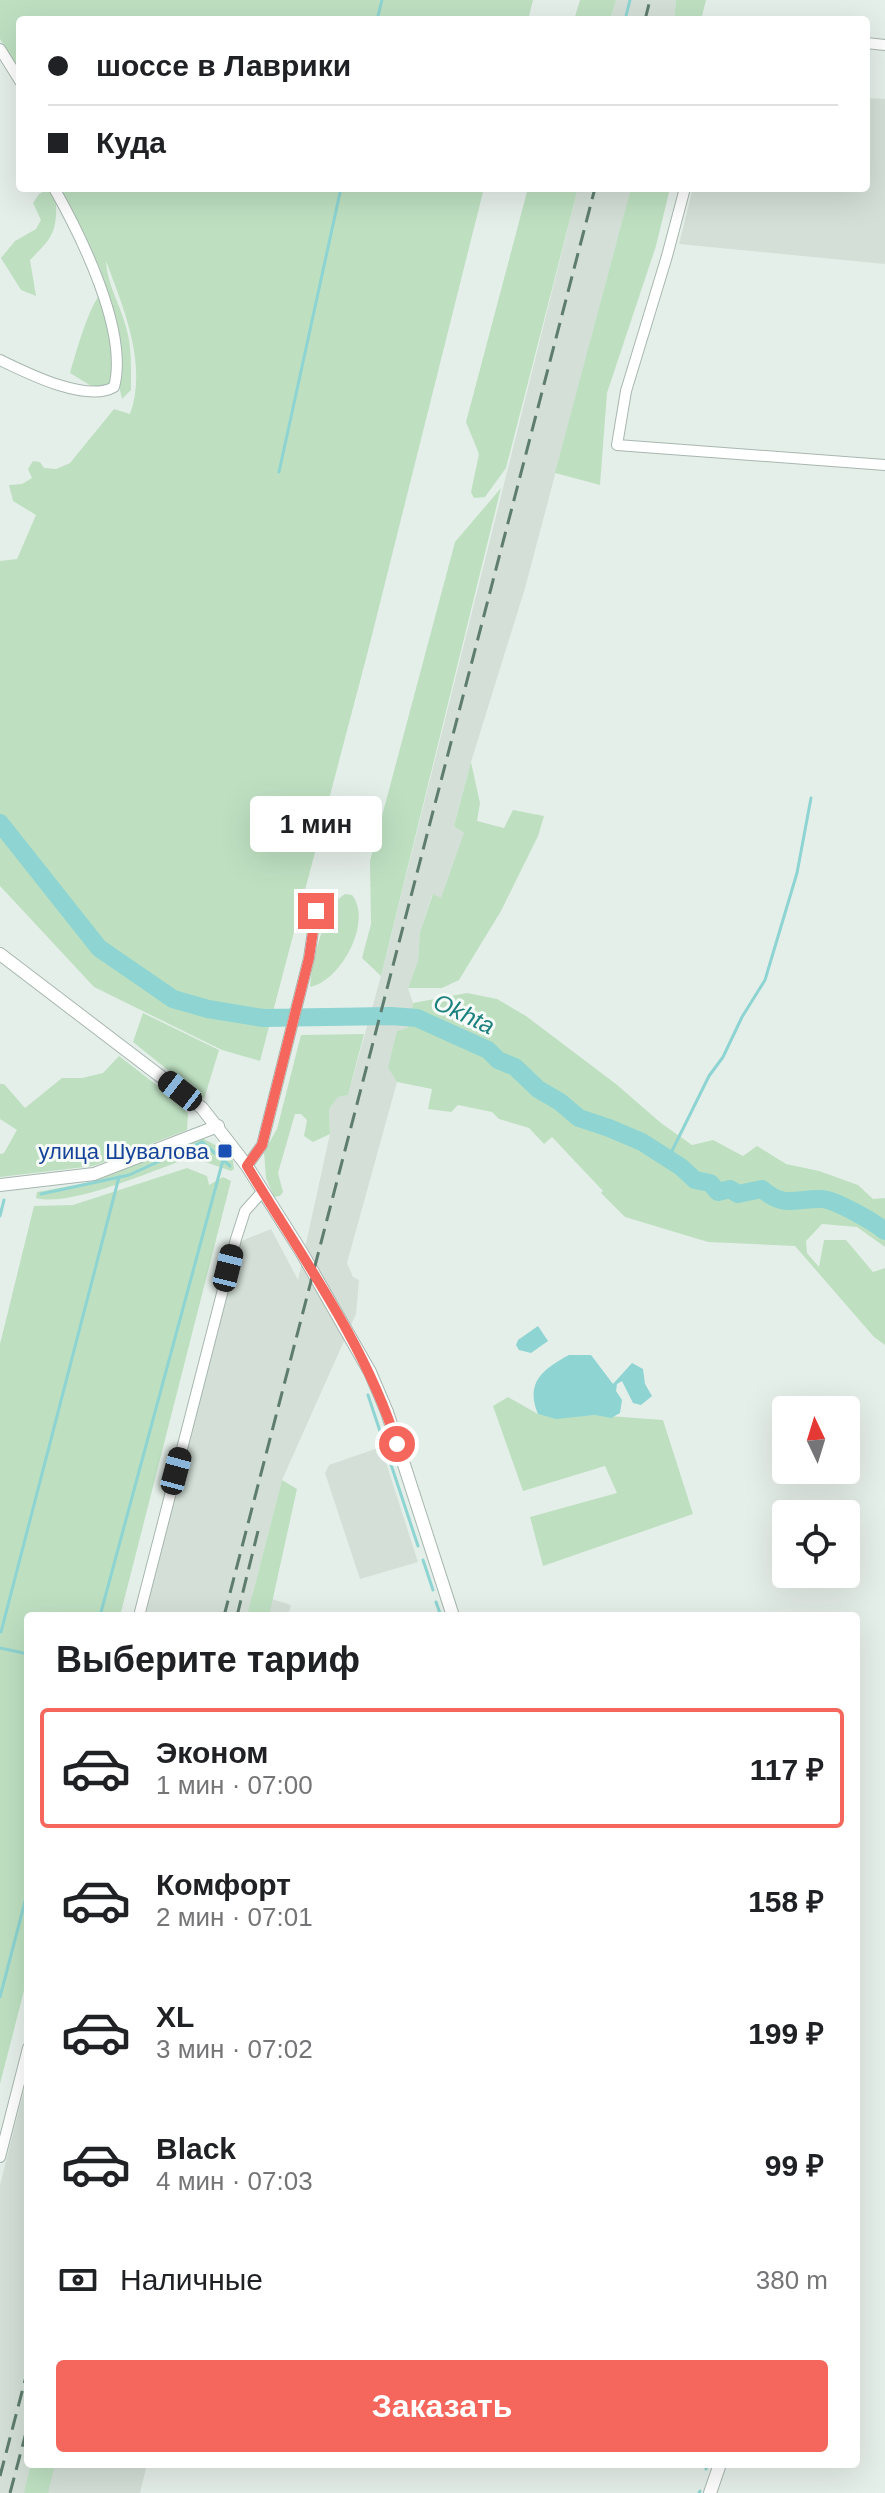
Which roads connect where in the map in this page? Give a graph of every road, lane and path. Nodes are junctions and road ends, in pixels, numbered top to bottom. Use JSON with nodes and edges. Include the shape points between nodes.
{"nodes":[{"id":1,"x":0,"y":49,"type":"edge"},
{"id":2,"x":16,"y":75,"type":"edge"},
{"id":3,"x":56,"y":192,"type":"edge"},
{"id":4,"x":684,"y":192,"type":"edge"},
{"id":5,"x":0,"y":360,"type":"edge"},
{"id":6,"x":885,"y":465,"type":"edge"},
{"id":7,"x":316,"y":911,"type":"dead end"},
{"id":8,"x":0,"y":954,"type":"edge"},
{"id":9,"x":218,"y":1126,"type":"junction"},
{"id":10,"x":247,"y":1166,"type":"junction"},
{"id":11,"x":0,"y":1185,"type":"edge"},
{"id":12,"x":262,"y":1192,"type":"junction"},
{"id":13,"x":140,"y":1612,"type":"edge"},
{"id":14,"x":452,"y":1612,"type":"edge"},
{"id":15,"x":24,"y":2064,"type":"edge"},
{"id":16,"x":0,"y":2157,"type":"edge"},
{"id":17,"x":719,"y":2468,"type":"edge"},
{"id":18,"x":713,"y":2492,"type":"edge"}],
"edges":[{"from":1,"to":2,"type":"street"},
{"from":3,"to":5,"type":"street","via":[[104,297],[116,353],[114,387],[105,392],[70,388]]},
{"from":4,"to":6,"type":"street","via":[[626,391],[617,445]]},
{"from":7,"to":10,"type":"street","via":[[262,1145]]},
{"from":8,"to":9,"type":"street","via":[[202,1108]]},
{"from":9,"to":10,"type":"street"},
{"from":9,"to":11,"type":"street","via":[[94,1174]]},
{"from":10,"to":12,"type":"street"},
{"from":12,"to":13,"type":"street","via":[[245,1211],[236,1239]]},
{"from":12,"to":14,"type":"street","via":[[370,1372]]},
{"from":15,"to":16,"type":"street"},
{"from":17,"to":18,"type":"street"}]}
